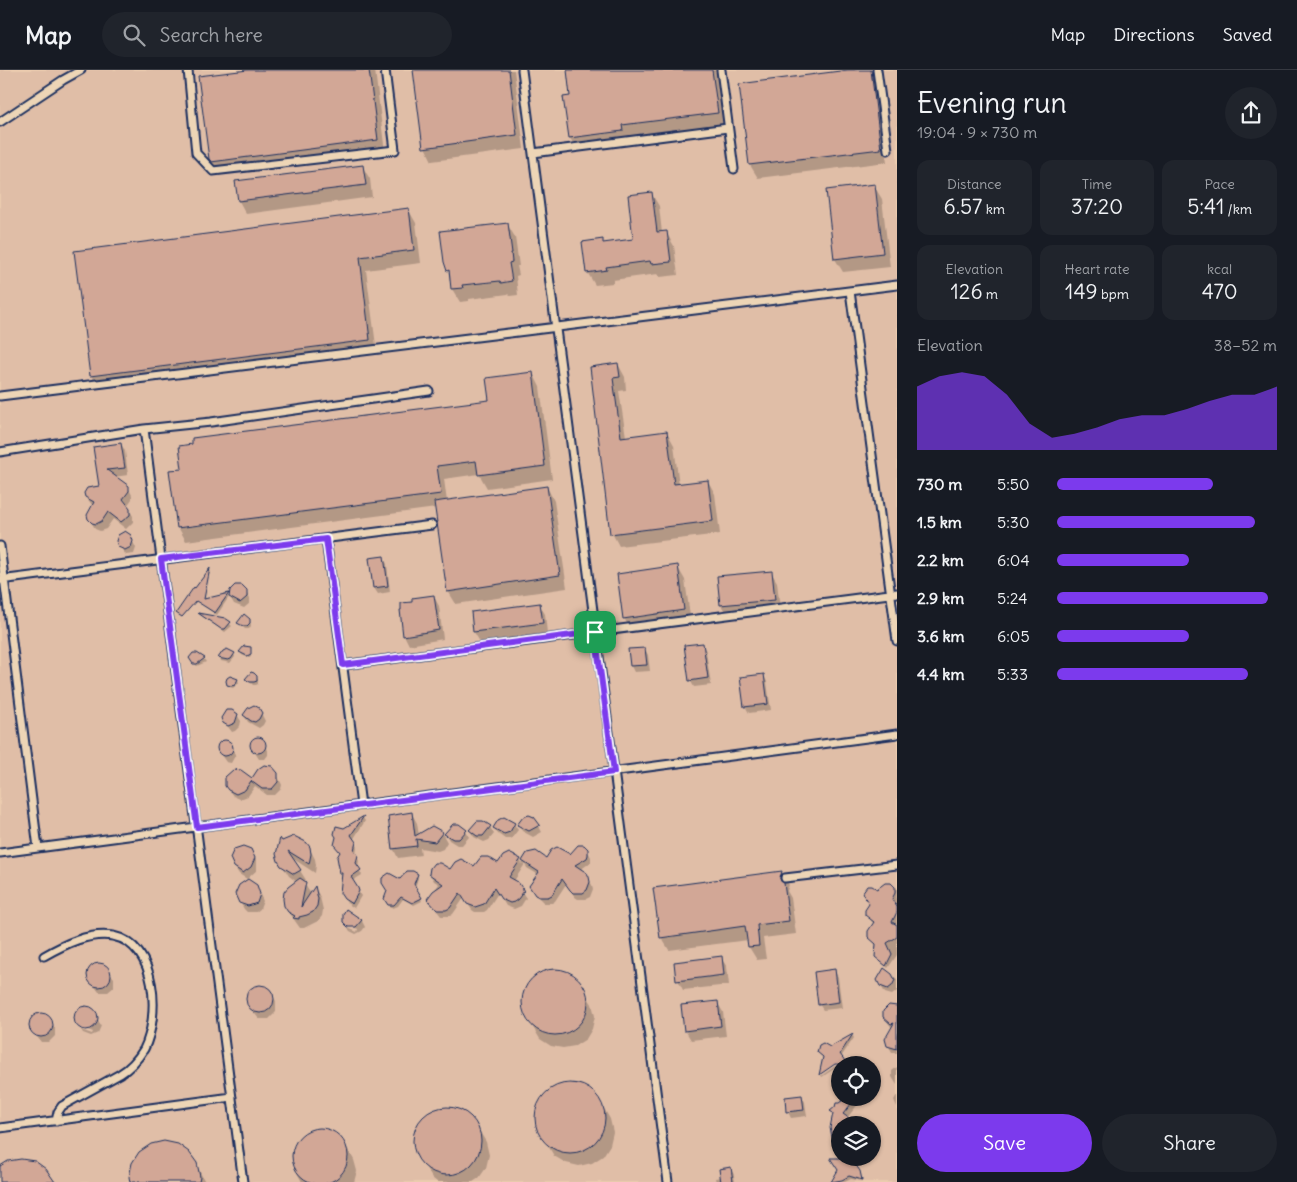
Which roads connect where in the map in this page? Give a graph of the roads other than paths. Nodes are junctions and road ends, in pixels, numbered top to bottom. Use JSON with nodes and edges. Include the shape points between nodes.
{"nodes":[{"id":1,"x":80,"y":70,"type":"edge"},
{"id":2,"x":188,"y":70,"type":"edge"},
{"id":3,"x":385,"y":70,"type":"edge"},
{"id":4,"x":522,"y":70,"type":"edge"},
{"id":5,"x":721,"y":70,"type":"edge"},
{"id":6,"x":878,"y":70,"type":"edge"},
{"id":7,"x":0,"y":122,"type":"edge"},
{"id":8,"x":728,"y":128,"type":"junction"},
{"id":9,"x":888,"y":150,"type":"dead end"},
{"id":10,"x":533,"y":153,"type":"junction"},
{"id":11,"x":734,"y":169,"type":"dead end"},
{"id":12,"x":897,"y":285,"type":"edge"},
{"id":13,"x":850,"y":291,"type":"junction"},
{"id":14,"x":555,"y":327,"type":"junction"},
{"id":15,"x":429,"y":391,"type":"dead end"},
{"id":16,"x":0,"y":396,"type":"edge"},
{"id":17,"x":144,"y":429,"type":"junction"},
{"id":18,"x":0,"y":452,"type":"edge"},
{"id":19,"x":432,"y":525,"type":"dead end"},
{"id":20,"x":326,"y":539,"type":"junction"},
{"id":21,"x":0,"y":546,"type":"edge"},
{"id":22,"x":161,"y":559,"type":"junction"},
{"id":23,"x":2,"y":580,"type":"edge"},
{"id":24,"x":894,"y":593,"type":"edge"},
{"id":25,"x":595,"y":632,"type":"junction"},
{"id":26,"x":897,"y":641,"type":"edge"},
{"id":27,"x":343,"y":665,"type":"junction"},
{"id":28,"x":897,"y":734,"type":"edge"},
{"id":29,"x":614,"y":772,"type":"junction"},
{"id":30,"x":361,"y":805,"type":"junction"},
{"id":31,"x":197,"y":827,"type":"junction"},
{"id":32,"x":38,"y":848,"type":"junction"},
{"id":33,"x":0,"y":853,"type":"edge"},
{"id":34,"x":897,"y":865,"type":"edge"},
{"id":35,"x":785,"y":878,"type":"dead end"},
{"id":36,"x":44,"y":956,"type":"dead end"},
{"id":37,"x":232,"y":1097,"type":"junction"},
{"id":38,"x":56,"y":1121,"type":"junction"},
{"id":39,"x":0,"y":1128,"type":"edge"},
{"id":40,"x":243,"y":1182,"type":"edge"},
{"id":41,"x":668,"y":1182,"type":"edge"}],
"edges":[{"from":1,"to":7,"type":"lane"},
{"from":2,"to":3,"type":"lane","via":[[196,153],[213,171],[394,150]]},
{"from":4,"to":10,"type":"lane"},
{"from":5,"to":8,"type":"lane"},
{"from":6,"to":9,"type":"lane"},
{"from":8,"to":10,"type":"lane"},
{"from":8,"to":11,"type":"lane"},
{"from":10,"to":14,"type":"lane"},
{"from":12,"to":13,"type":"lane"},
{"from":13,"to":14,"type":"lane"},
{"from":13,"to":24,"type":"lane"},
{"from":14,"to":16,"type":"lane"},
{"from":14,"to":25,"type":"lane"},
{"from":15,"to":17,"type":"lane"},
{"from":17,"to":18,"type":"lane"},
{"from":17,"to":22,"type":"lane"},
{"from":19,"to":20,"type":"lane"},
{"from":20,"to":22,"type":"lane"},
{"from":20,"to":27,"type":"lane"},
{"from":21,"to":23,"type":"lane"},
{"from":22,"to":23,"type":"lane"},
{"from":22,"to":31,"type":"lane"},
{"from":23,"to":32,"type":"lane"},
{"from":24,"to":25,"type":"lane"},
{"from":24,"to":26,"type":"lane"},
{"from":25,"to":27,"type":"lane"},
{"from":25,"to":29,"type":"lane"},
{"from":27,"to":30,"type":"lane"},
{"from":28,"to":29,"type":"lane"},
{"from":29,"to":30,"type":"lane"},
{"from":29,"to":41,"type":"lane"},
{"from":30,"to":31,"type":"lane"},
{"from":31,"to":32,"type":"lane"},
{"from":31,"to":37,"type":"lane"},
{"from":32,"to":33,"type":"lane"},
{"from":34,"to":35,"type":"lane"},
{"from":36,"to":38,"type":"lane","via":[[83,938],[115,936],[131,945],[142,958],[154,1000],[151,1031],[139,1057],[128,1069],[62,1106]]},
{"from":37,"to":38,"type":"lane"},
{"from":37,"to":40,"type":"lane"},
{"from":38,"to":39,"type":"lane"}]}
